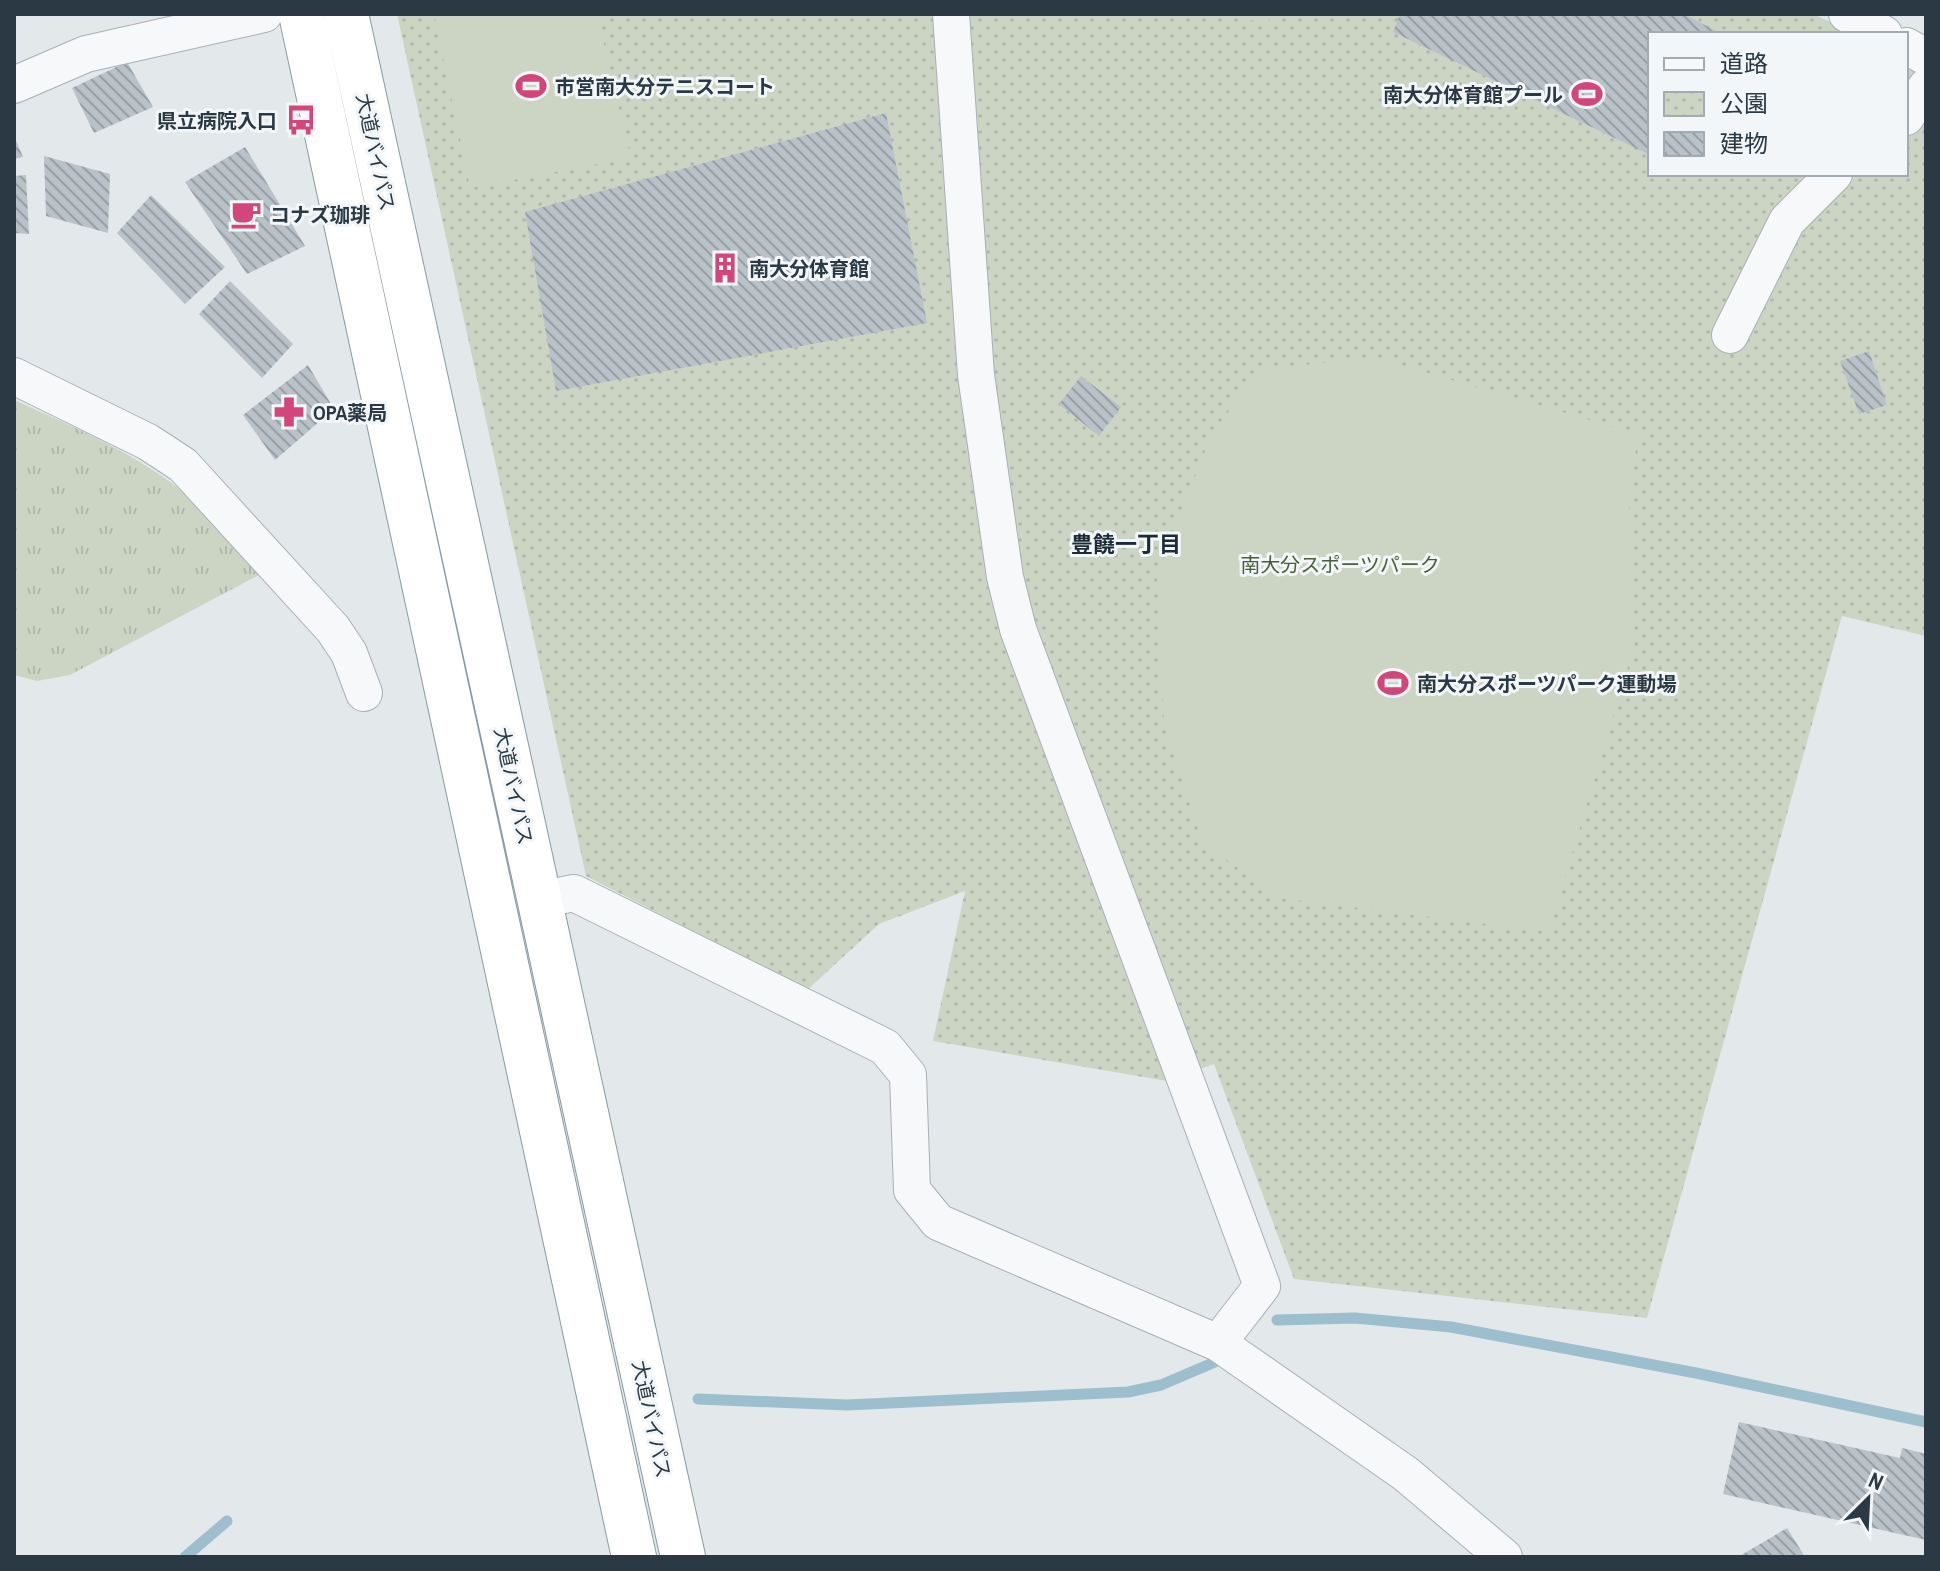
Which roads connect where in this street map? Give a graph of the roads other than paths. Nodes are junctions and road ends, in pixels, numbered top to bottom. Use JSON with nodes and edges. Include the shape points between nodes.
{"nodes":[{"id":1,"x":264,"y":14,"type":"edge"},
{"id":2,"x":301,"y":14,"type":"edge"},
{"id":3,"x":346,"y":14,"type":"edge"},
{"id":4,"x":951,"y":14,"type":"edge"},
{"id":5,"x":1847,"y":14,"type":"edge"},
{"id":6,"x":1880,"y":32,"type":"edge"},
{"id":7,"x":1908,"y":47,"type":"edge"},
{"id":8,"x":1926,"y":57,"type":"edge"},
{"id":9,"x":14,"y":85,"type":"edge"},
{"id":10,"x":1926,"y":87,"type":"edge"},
{"id":11,"x":1908,"y":114,"type":"edge"},
{"id":12,"x":1832,"y":176,"type":"edge"},
{"id":13,"x":1730,"y":335,"type":"dead end"},
{"id":14,"x":14,"y":376,"type":"edge"},
{"id":15,"x":364,"y":693,"type":"dead end"},
{"id":16,"x":539,"y":900,"type":"junction"},
{"id":17,"x":1218,"y":1343,"type":"junction"},
{"id":18,"x":634,"y":1557,"type":"edge"},
{"id":19,"x":683,"y":1557,"type":"edge"},
{"id":20,"x":1504,"y":1557,"type":"edge"}],
"edges":[{"from":1,"to":9,"type":"street","via":[[86,54]]},
{"from":2,"to":18,"type":"highway"},
{"from":3,"to":16,"type":"highway","name":"大道バイパス"},
{"from":4,"to":17,"type":"street","via":[[976,375],[1005,577],[1018,629],[1262,1286]]},
{"from":5,"to":6,"type":"street"},
{"from":7,"to":8,"type":"street"},
{"from":10,"to":11,"type":"street"},
{"from":12,"to":13,"type":"street","via":[[1787,221]]},
{"from":14,"to":15,"type":"street","via":[[148,442],[200,479],[333,629]]},
{"from":16,"to":17,"type":"street","via":[[574,893],[885,1047],[908,1075],[912,1190],[938,1222]]},
{"from":16,"to":19,"type":"highway","name":"大道バイパス"},
{"from":17,"to":20,"type":"street","via":[[1406,1474]]}]}
